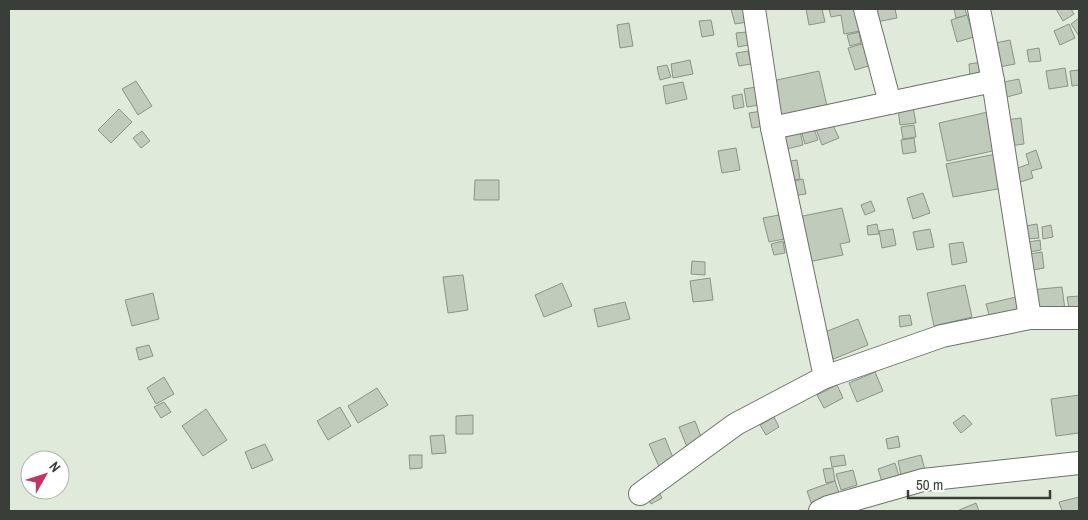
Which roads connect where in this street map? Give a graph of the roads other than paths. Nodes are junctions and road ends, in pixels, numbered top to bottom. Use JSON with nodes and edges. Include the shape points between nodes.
{"nodes":[{"id":1,"x":754,"y":9,"type":"edge"},
{"id":2,"x":864,"y":9,"type":"edge"},
{"id":3,"x":980,"y":9,"type":"edge"},
{"id":4,"x":993,"y":82,"type":"junction"},
{"id":5,"x":890,"y":103,"type":"junction"},
{"id":6,"x":772,"y":128,"type":"junction"},
{"id":7,"x":1030,"y":318,"type":"junction"},
{"id":8,"x":1079,"y":318,"type":"edge"},
{"id":9,"x":825,"y":378,"type":"junction"},
{"id":10,"x":1079,"y":463,"type":"edge"},
{"id":11,"x":640,"y":494,"type":"dead end"},
{"id":12,"x":820,"y":511,"type":"edge"}],
"edges":[{"from":1,"to":6,"type":"street"},
{"from":2,"to":5,"type":"street"},
{"from":3,"to":4,"type":"street"},
{"from":4,"to":5,"type":"street"},
{"from":4,"to":7,"type":"street"},
{"from":5,"to":6,"type":"street"},
{"from":6,"to":9,"type":"street"},
{"from":7,"to":8,"type":"street"},
{"from":7,"to":9,"type":"street","via":[[942,336]]},
{"from":9,"to":11,"type":"street","via":[[736,424]]},
{"from":10,"to":12,"type":"street","via":[[923,480]]}]}
